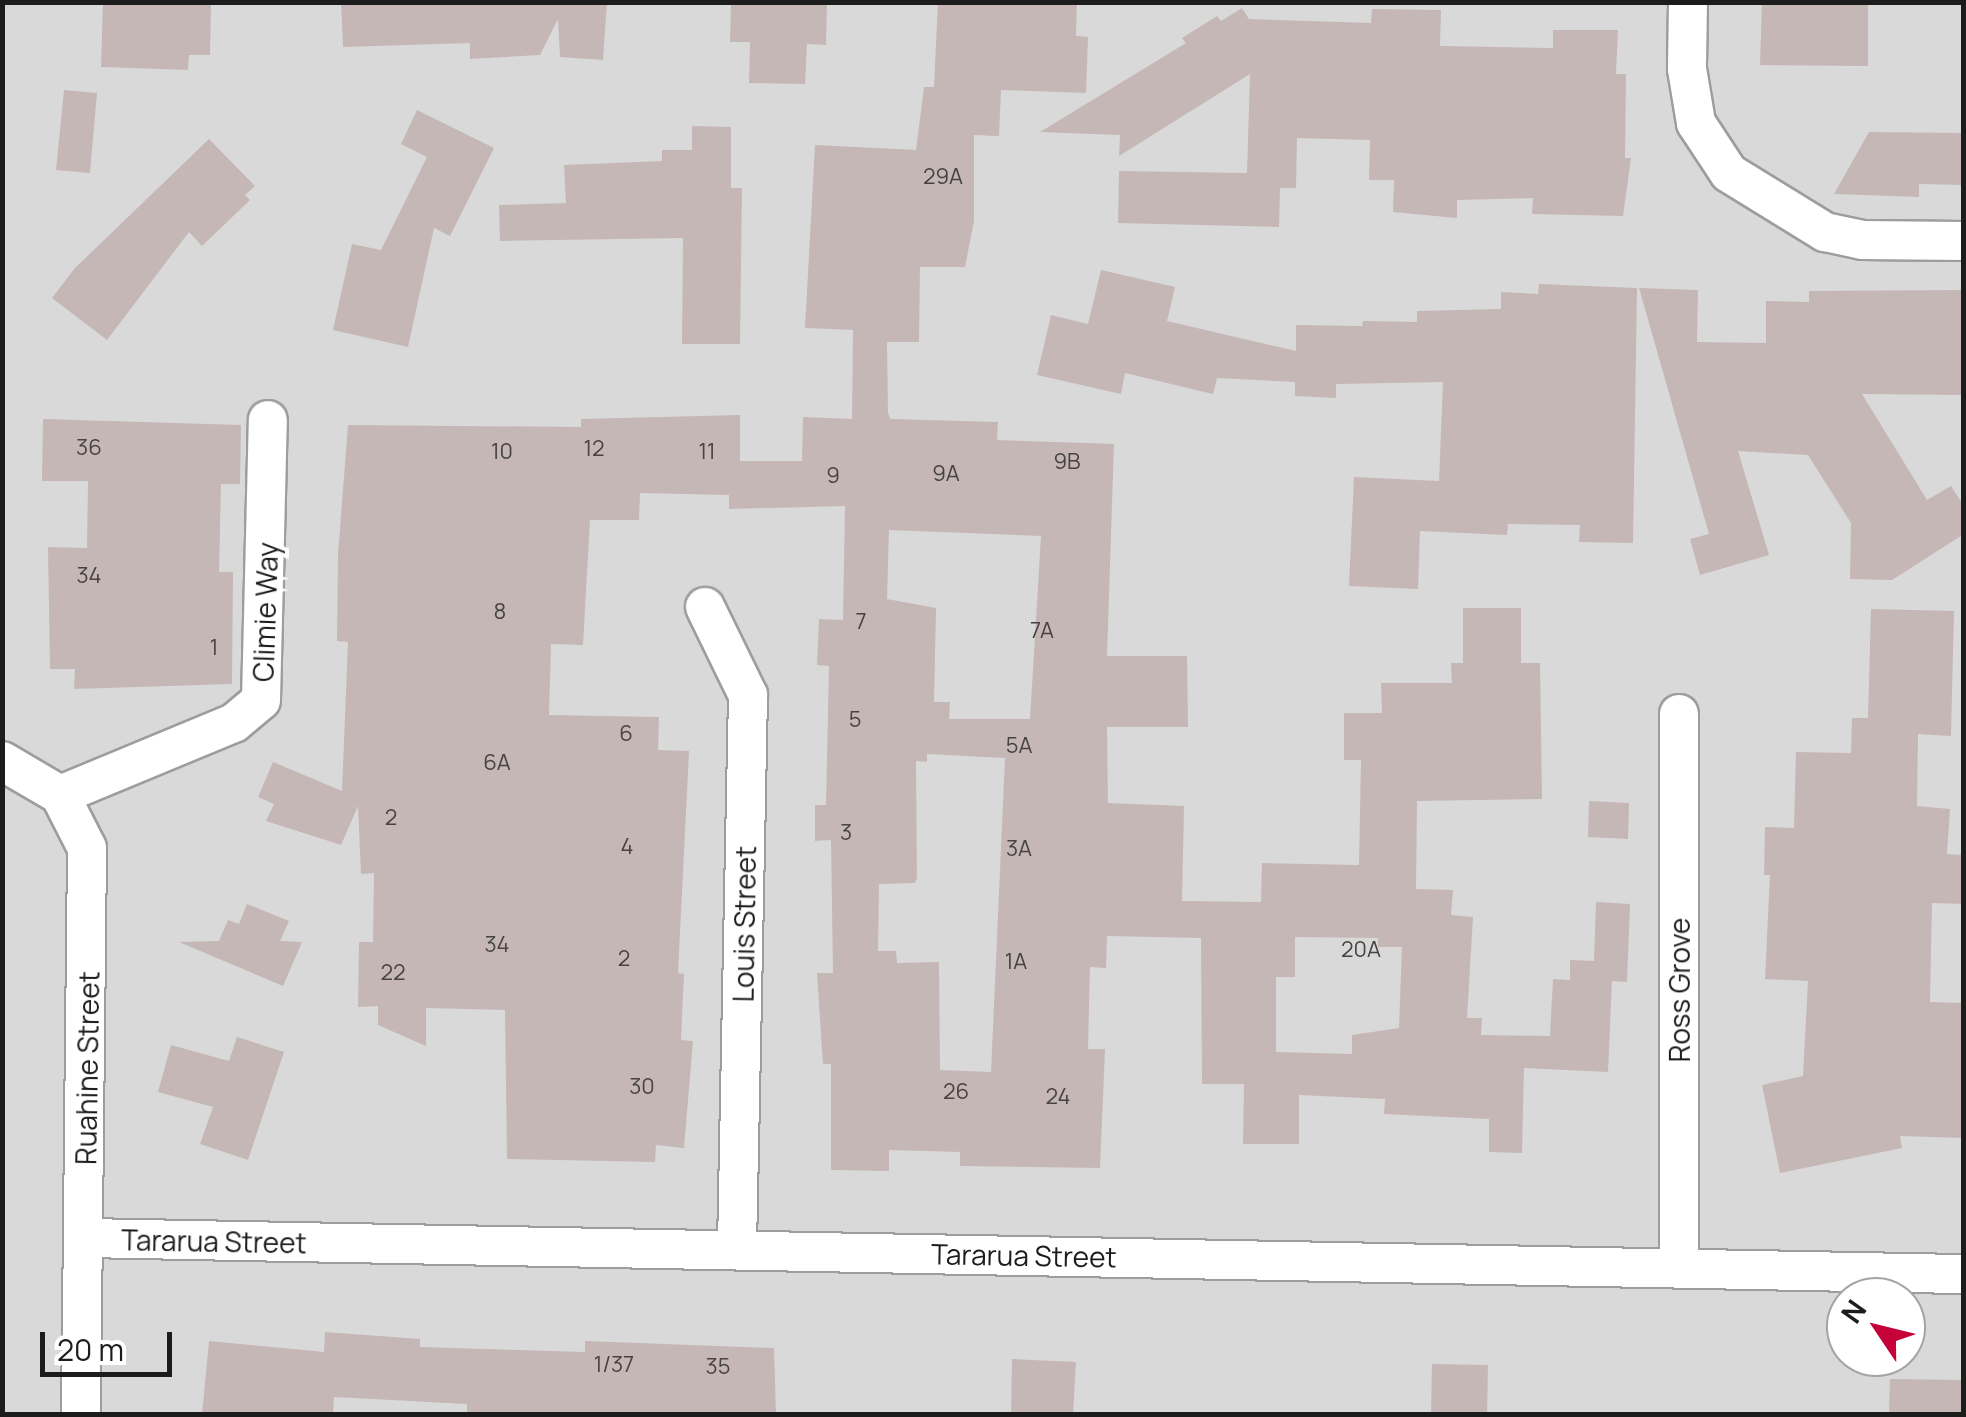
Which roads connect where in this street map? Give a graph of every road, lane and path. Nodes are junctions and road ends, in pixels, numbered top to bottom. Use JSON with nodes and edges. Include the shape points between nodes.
{"nodes":[{"id":1,"x":1688,"y":2,"type":"edge"},
{"id":2,"x":1964,"y":241,"type":"edge"},
{"id":3,"x":268,"y":420,"type":"dead end"},
{"id":4,"x":705,"y":607,"type":"dead end"},
{"id":5,"x":1679,"y":714,"type":"dead end"},
{"id":6,"x":2,"y":760,"type":"edge"},
{"id":7,"x":60,"y":795,"type":"junction"},
{"id":8,"x":85,"y":1238,"type":"junction"},
{"id":9,"x":737,"y":1250,"type":"junction"},
{"id":10,"x":1679,"y":1266,"type":"junction"},
{"id":11,"x":1964,"y":1274,"type":"edge"},
{"id":12,"x":82,"y":1414,"type":"edge"}],
"edges":[{"from":1,"to":2,"type":"street","via":[[1687,69],[1696,124],[1729,173],[1825,232],[1862,240]]},
{"from":3,"to":7,"type":"street","name":"Climie Way","via":[[262,700],[234,723]]},
{"from":4,"to":9,"type":"street","name":"Louis Street","via":[[748,695]]},
{"from":5,"to":10,"type":"street","name":"Ross Grove"},
{"from":6,"to":7,"type":"street"},
{"from":7,"to":8,"type":"street","name":"Ruahine Street","via":[[87,848]]},
{"from":8,"to":9,"type":"street","name":"Tararua Street"},
{"from":8,"to":12,"type":"street","name":"Ruahine Street"},
{"from":9,"to":10,"type":"street","name":"Tararua Street"},
{"from":10,"to":11,"type":"street","name":"Tararua Street"}]}
